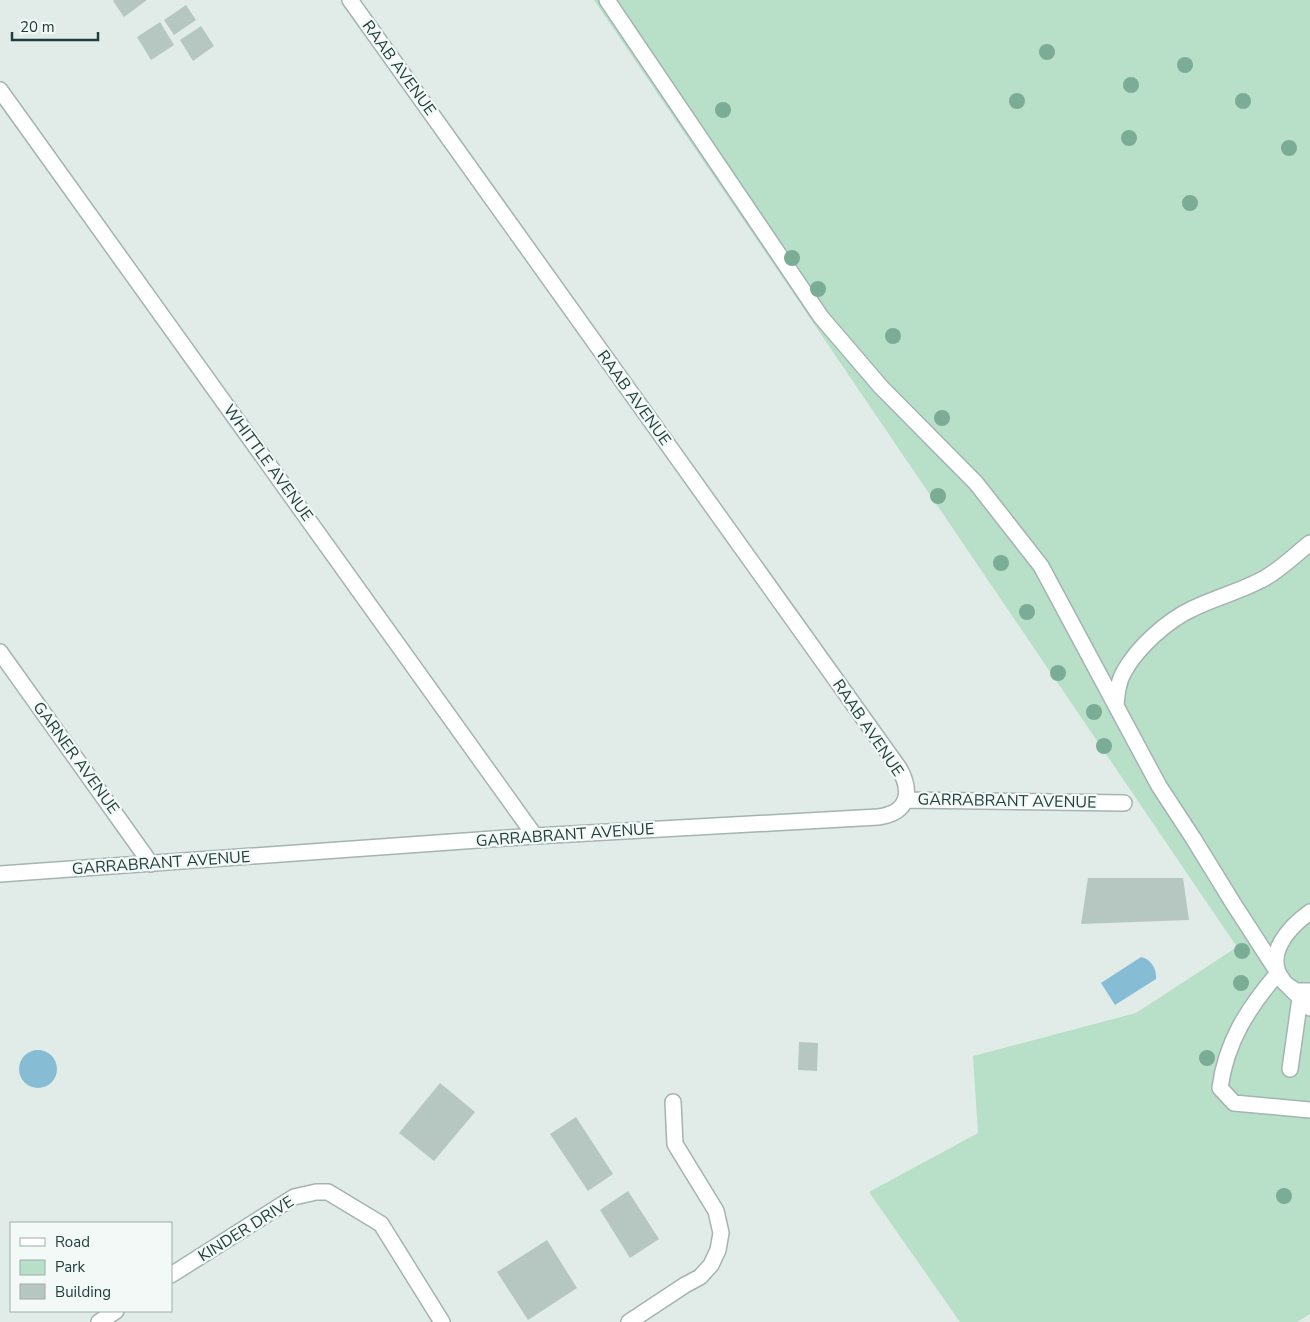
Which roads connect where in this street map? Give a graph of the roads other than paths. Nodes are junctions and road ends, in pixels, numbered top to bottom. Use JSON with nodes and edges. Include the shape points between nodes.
{"nodes":[{"id":1,"x":350,"y":0,"type":"edge"},
{"id":2,"x":607,"y":0,"type":"edge"},
{"id":3,"x":0,"y":90,"type":"edge"},
{"id":4,"x":1310,"y":543,"type":"edge"},
{"id":5,"x":0,"y":652,"type":"edge"},
{"id":6,"x":1116,"y":706,"type":"junction"},
{"id":7,"x":906,"y":800,"type":"junction"},
{"id":8,"x":1124,"y":803,"type":"dead end"},
{"id":9,"x":535,"y":836,"type":"junction"},
{"id":10,"x":151,"y":864,"type":"junction"},
{"id":11,"x":0,"y":874,"type":"edge"},
{"id":12,"x":1310,"y":912,"type":"edge"},
{"id":13,"x":1281,"y":978,"type":"junction"},
{"id":14,"x":1307,"y":999,"type":"edge"},
{"id":15,"x":1290,"y":1069,"type":"dead end"},
{"id":16,"x":673,"y":1102,"type":"dead end"},
{"id":17,"x":1310,"y":1110,"type":"edge"},
{"id":18,"x":172,"y":1274,"type":"edge"},
{"id":19,"x":114,"y":1312,"type":"edge"},
{"id":20,"x":98,"y":1322,"type":"edge"},
{"id":21,"x":442,"y":1322,"type":"edge"},
{"id":22,"x":629,"y":1322,"type":"edge"}],
"edges":[{"from":1,"to":7,"type":"street","name":"RAAB AVENUE","via":[[899,768],[907,790]]},
{"from":2,"to":6,"type":"street","via":[[821,317],[880,387],[976,483],[1040,566]]},
{"from":3,"to":9,"type":"street","name":"WHITTLE AVENUE"},
{"from":4,"to":6,"type":"street","via":[[1267,577],[1191,609],[1160,631],[1124,670]]},
{"from":5,"to":10,"type":"street","name":"GARNER AVENUE"},
{"from":6,"to":13,"type":"street","via":[[1159,786]]},
{"from":7,"to":8,"type":"street","name":"GARRABRANT AVENUE"},
{"from":7,"to":9,"type":"street","name":"GARRABRANT AVENUE","via":[[898,811],[878,817]]},
{"from":9,"to":10,"type":"street","name":"GARRABRANT AVENUE"},
{"from":10,"to":11,"type":"street","name":"GARRABRANT AVENUE"},
{"from":12,"to":13,"type":"street","via":[[1288,930],[1277,950],[1276,969]]},
{"from":13,"to":14,"type":"street"},
{"from":13,"to":17,"type":"street","via":[[1253,1003],[1232,1040],[1220,1088],[1234,1103]]},
{"from":14,"to":15,"type":"street"},
{"from":16,"to":22,"type":"street","via":[[675,1144],[716,1211],[721,1233],[718,1250],[700,1277]]},
{"from":18,"to":21,"type":"street","name":"KINDER DRIVE","via":[[294,1198],[328,1192],[381,1224]]},
{"from":19,"to":20,"type":"street"}]}
